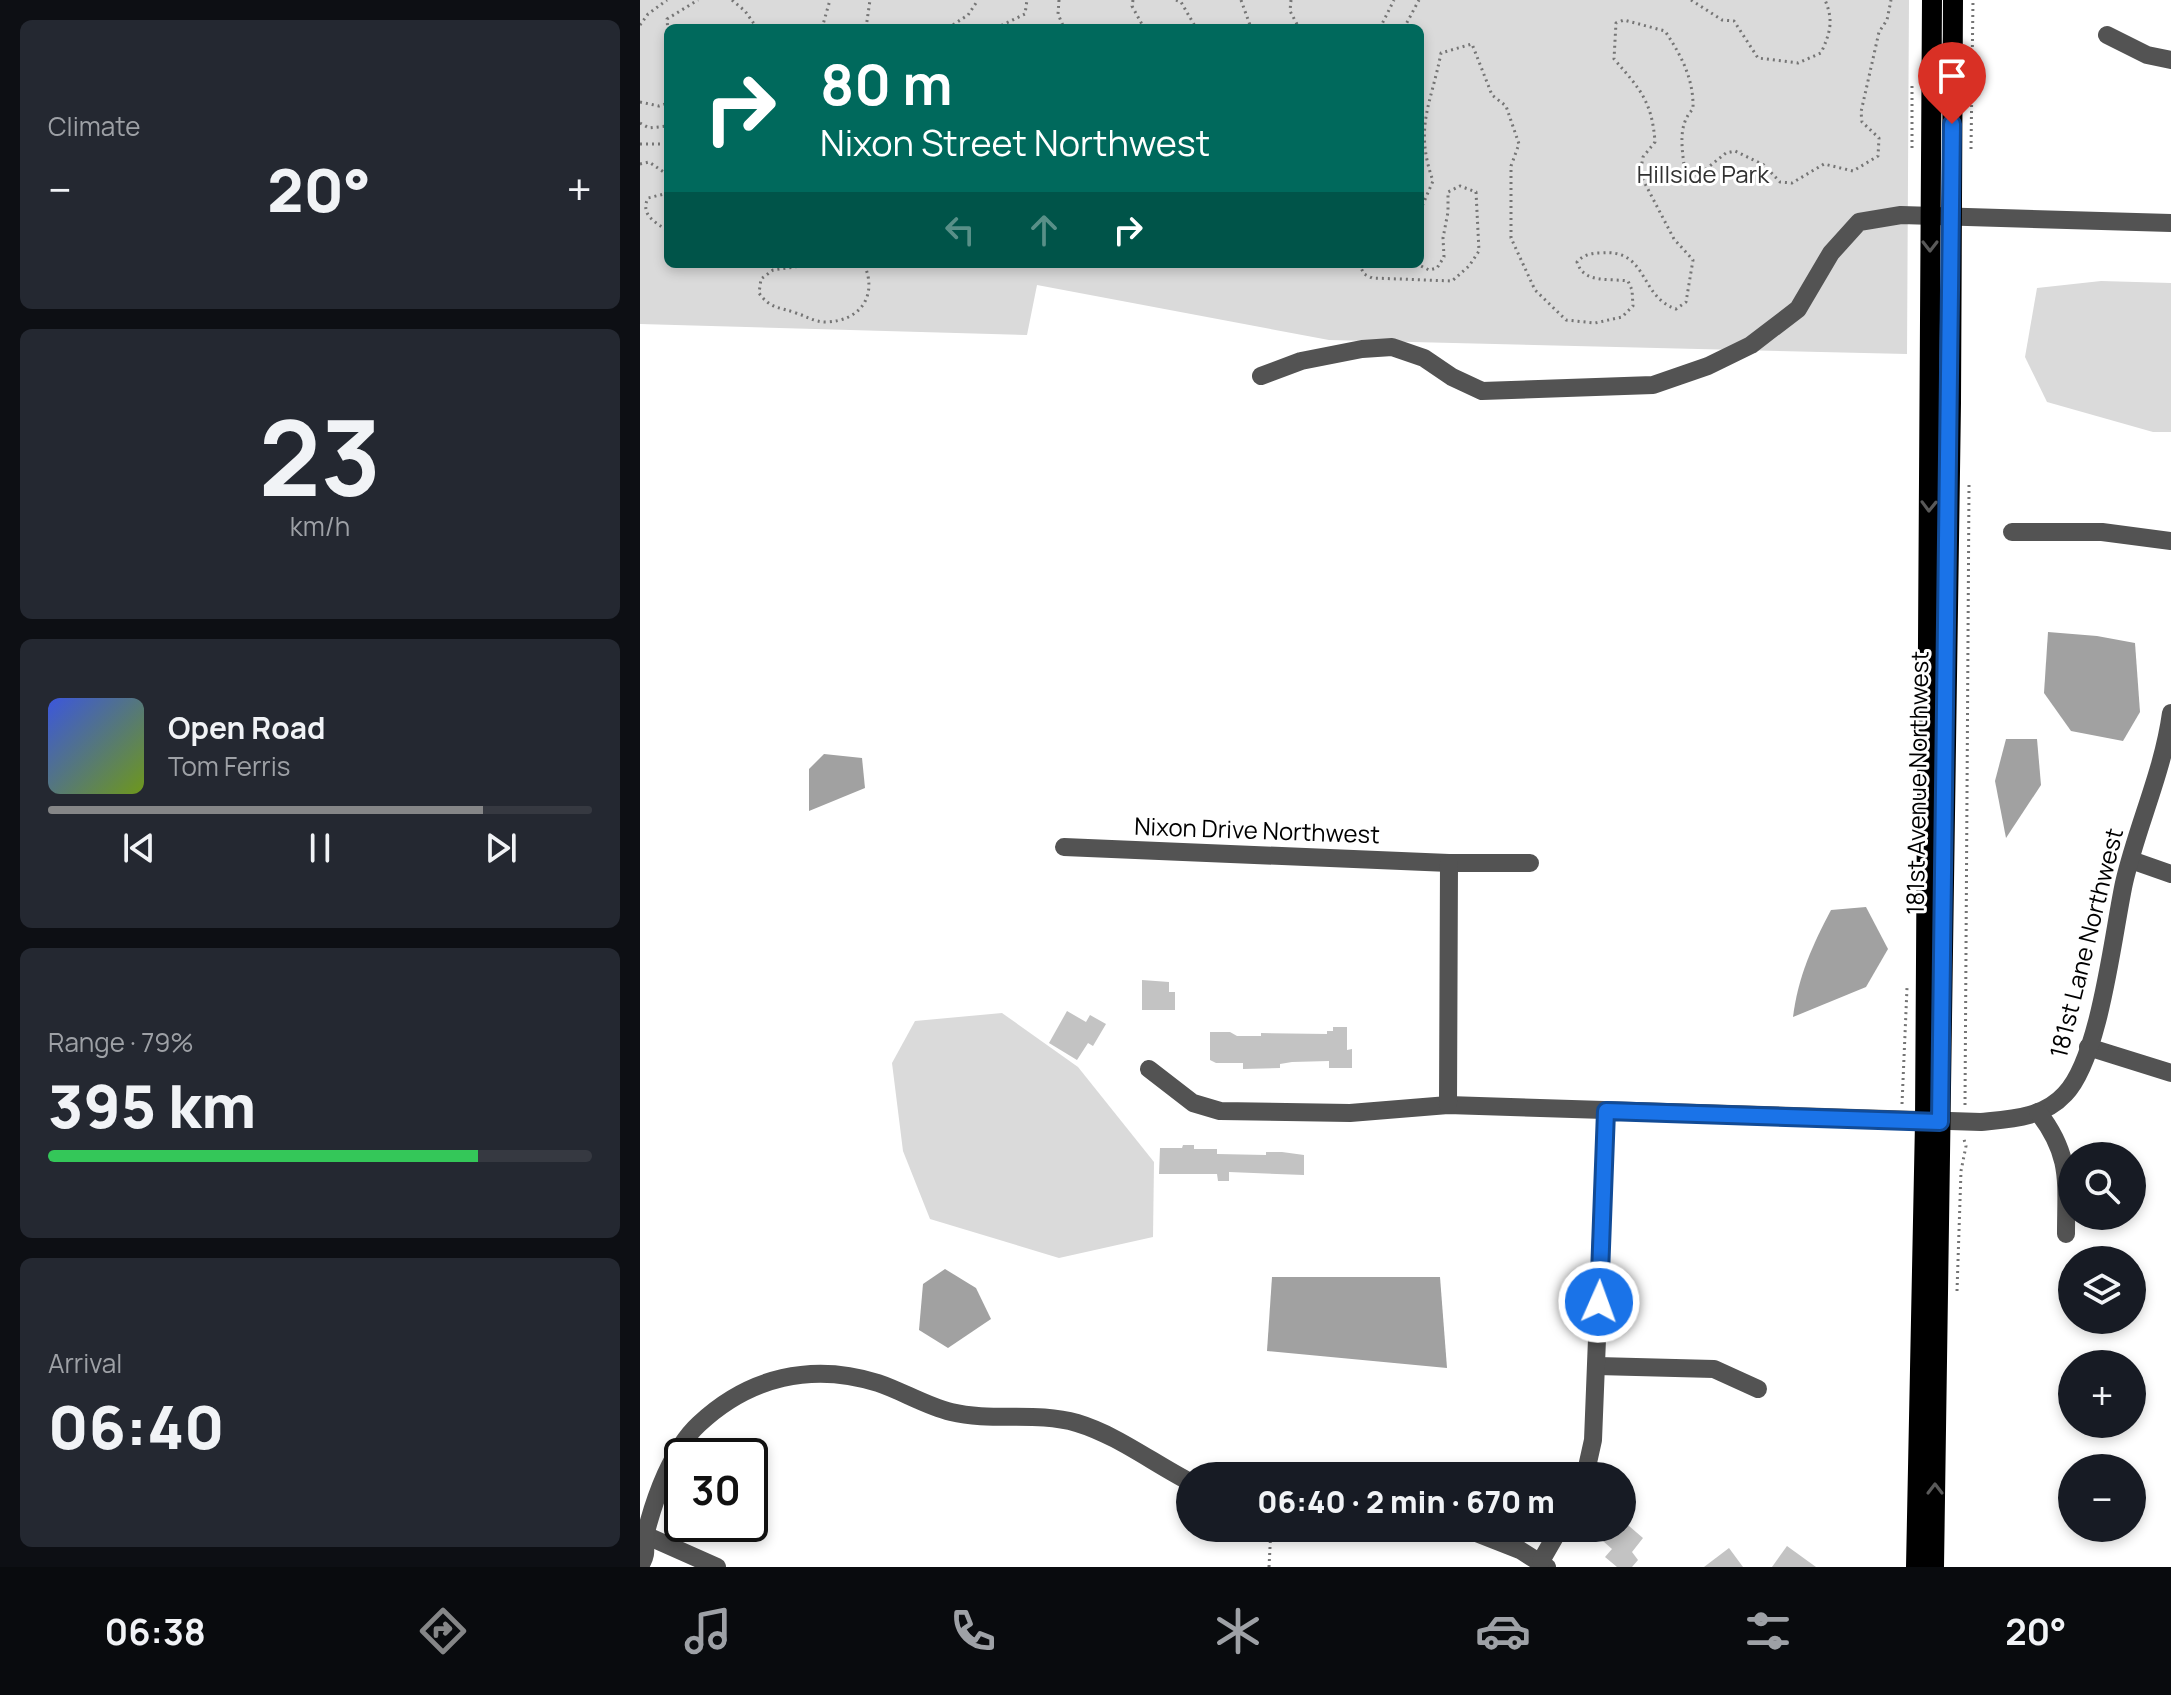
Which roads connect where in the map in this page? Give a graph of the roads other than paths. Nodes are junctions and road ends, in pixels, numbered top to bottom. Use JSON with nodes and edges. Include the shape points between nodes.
{"nodes":[{"id":1,"x":1932,"y":0,"type":"edge"},
{"id":2,"x":1953,"y":0,"type":"edge"},
{"id":3,"x":2107,"y":35,"type":"dead end"},
{"id":4,"x":2171,"y":60,"type":"edge"},
{"id":5,"x":1930,"y":216,"type":"junction"},
{"id":6,"x":1951,"y":216,"type":"junction"},
{"id":7,"x":2171,"y":223,"type":"edge"},
{"id":8,"x":1261,"y":376,"type":"dead end"},
{"id":9,"x":2012,"y":532,"type":"dead end"},
{"id":10,"x":2171,"y":541,"type":"edge"},
{"id":11,"x":2171,"y":713,"type":"edge"},
{"id":12,"x":1064,"y":847,"type":"dead end"},
{"id":13,"x":2131,"y":860,"type":"junction"},
{"id":14,"x":1449,"y":863,"type":"junction"},
{"id":15,"x":1530,"y":863,"type":"dead end"},
{"id":16,"x":2171,"y":874,"type":"edge"},
{"id":17,"x":2088,"y":1047,"type":"junction"},
{"id":18,"x":1149,"y":1069,"type":"dead end"},
{"id":19,"x":2171,"y":1073,"type":"edge"},
{"id":20,"x":1448,"y":1105,"type":"junction"},
{"id":21,"x":1606,"y":1111,"type":"junction"},
{"id":22,"x":2038,"y":1112,"type":"junction"},
{"id":23,"x":1933,"y":1122,"type":"junction"},
{"id":24,"x":2066,"y":1234,"type":"dead end"},
{"id":25,"x":1597,"y":1366,"type":"junction"},
{"id":26,"x":1758,"y":1389,"type":"dead end"},
{"id":27,"x":1588,"y":1462,"type":"edge"},
{"id":28,"x":1176,"y":1475,"type":"edge"},
{"id":29,"x":642,"y":1536,"type":"edge"},
{"id":30,"x":1495,"y":1542,"type":"edge"},
{"id":31,"x":1554,"y":1542,"type":"edge"},
{"id":32,"x":1544,"y":1564,"type":"edge"},
{"id":33,"x":640,"y":1566,"type":"edge"},
{"id":34,"x":717,"y":1567,"type":"edge"},
{"id":35,"x":1916,"y":1567,"type":"edge"},
{"id":36,"x":1934,"y":1567,"type":"edge"}],
"edges":[{"from":1,"to":5,"type":"main road","name":"181st Avenue Northwest"},
{"from":2,"to":6,"type":"main road","name":"181st Avenue Northwest"},
{"from":3,"to":4,"type":"street","via":[[2147,55]]},
{"from":5,"to":6,"type":"street"},
{"from":5,"to":8,"type":"street","via":[[1859,222],[1831,253],[1798,309],[1751,345],[1653,385],[1482,391],[1424,358],[1392,347],[1301,361]]},
{"from":5,"to":23,"type":"main road","name":"181st Avenue Northwest","one_way":true},
{"from":6,"to":7,"type":"street"},
{"from":6,"to":23,"type":"main road","name":"181st Avenue Northwest"},
{"from":9,"to":10,"type":"street","via":[[2102,532]]},
{"from":11,"to":13,"type":"street","name":"181st Lane Northwest"},
{"from":12,"to":14,"type":"street","name":"Nixon Drive Northwest"},
{"from":13,"to":16,"type":"street"},
{"from":13,"to":17,"type":"street","name":"181st Lane Northwest"},
{"from":14,"to":15,"type":"street","name":"Nixon Drive Northwest"},
{"from":14,"to":20,"type":"street"},
{"from":17,"to":19,"type":"street"},
{"from":17,"to":22,"type":"street","name":"181st Lane Northwest","via":[[2066,1093]]},
{"from":18,"to":20,"type":"street","name":"181st Lane Northwest","via":[[1193,1103],[1220,1111],[1350,1113]]},
{"from":20,"to":21,"type":"street","name":"181st Lane Northwest"},
{"from":21,"to":23,"type":"street","name":"181st Lane Northwest"},
{"from":21,"to":25,"type":"street"},
{"from":22,"to":23,"type":"street","name":"181st Lane Northwest","via":[[1981,1122]]},
{"from":22,"to":24,"type":"street","via":[[2061,1147]]},
{"from":23,"to":35,"type":"main road","name":"181st Avenue Northwest"},
{"from":36,"to":23,"type":"main road","name":"181st Avenue Northwest","one_way":true},
{"from":25,"to":26,"type":"street","via":[[1714,1369]]},
{"from":25,"to":27,"type":"street"},
{"from":28,"to":29,"type":"street","via":[[1077,1423],[973,1417],[852,1376],[784,1376],[755,1384],[697,1425],[679,1450]]},
{"from":29,"to":33,"type":"street","via":[[647,1555]]},
{"from":29,"to":34,"type":"street"},
{"from":30,"to":32,"type":"street"},
{"from":31,"to":32,"type":"street"}]}
